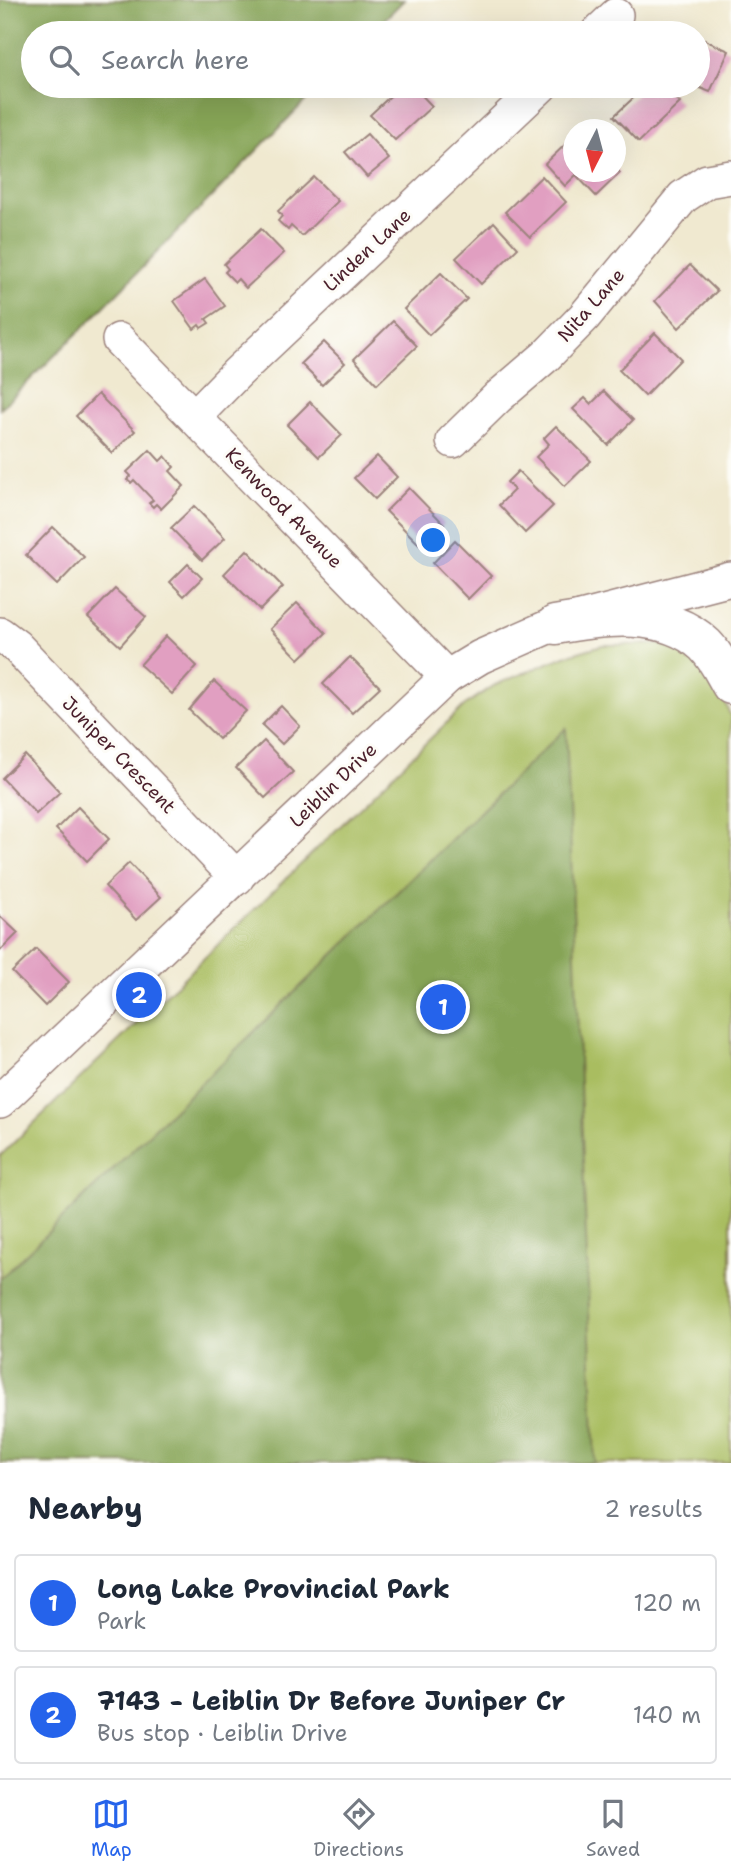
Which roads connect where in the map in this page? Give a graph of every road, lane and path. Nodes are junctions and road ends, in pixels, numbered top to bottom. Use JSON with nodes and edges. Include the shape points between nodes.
{"nodes":[{"id":1,"x":528,"y":98,"type":"edge"},
{"id":2,"x":731,"y":177,"type":"edge"},
{"id":3,"x":119,"y":340,"type":"dead end"},
{"id":4,"x":195,"y":416,"type":"junction"},
{"id":5,"x":453,"y":441,"type":"dead end"},
{"id":6,"x":731,"y":579,"type":"edge"},
{"id":7,"x":555,"y":625,"type":"junction"},
{"id":8,"x":0,"y":634,"type":"edge"},
{"id":9,"x":447,"y":677,"type":"junction"},
{"id":10,"x":731,"y":685,"type":"edge"},
{"id":11,"x":237,"y":878,"type":"junction"},
{"id":12,"x":6,"y":1082,"type":"edge"}],
"edges":[{"from":1,"to":4,"type":"street","name":"Linden Lane"},
{"from":2,"to":5,"type":"street","name":"Nita Lane","via":[[707,181],[683,197],[584,317]]},
{"from":3,"to":4,"type":"street","name":"Kenwood Avenue"},
{"from":4,"to":9,"type":"street","name":"Kenwood Avenue"},
{"from":6,"to":7,"type":"street","name":"Leiblin Drive"},
{"from":7,"to":9,"type":"street","name":"Leiblin Drive","via":[[480,657]]},
{"from":7,"to":10,"type":"main road","via":[[627,618],[675,626],[706,646]]},
{"from":8,"to":11,"type":"street","name":"Juniper Crescent"},
{"from":9,"to":11,"type":"street","name":"Leiblin Drive"},
{"from":11,"to":12,"type":"street","name":"Leiblin Drive"}]}
